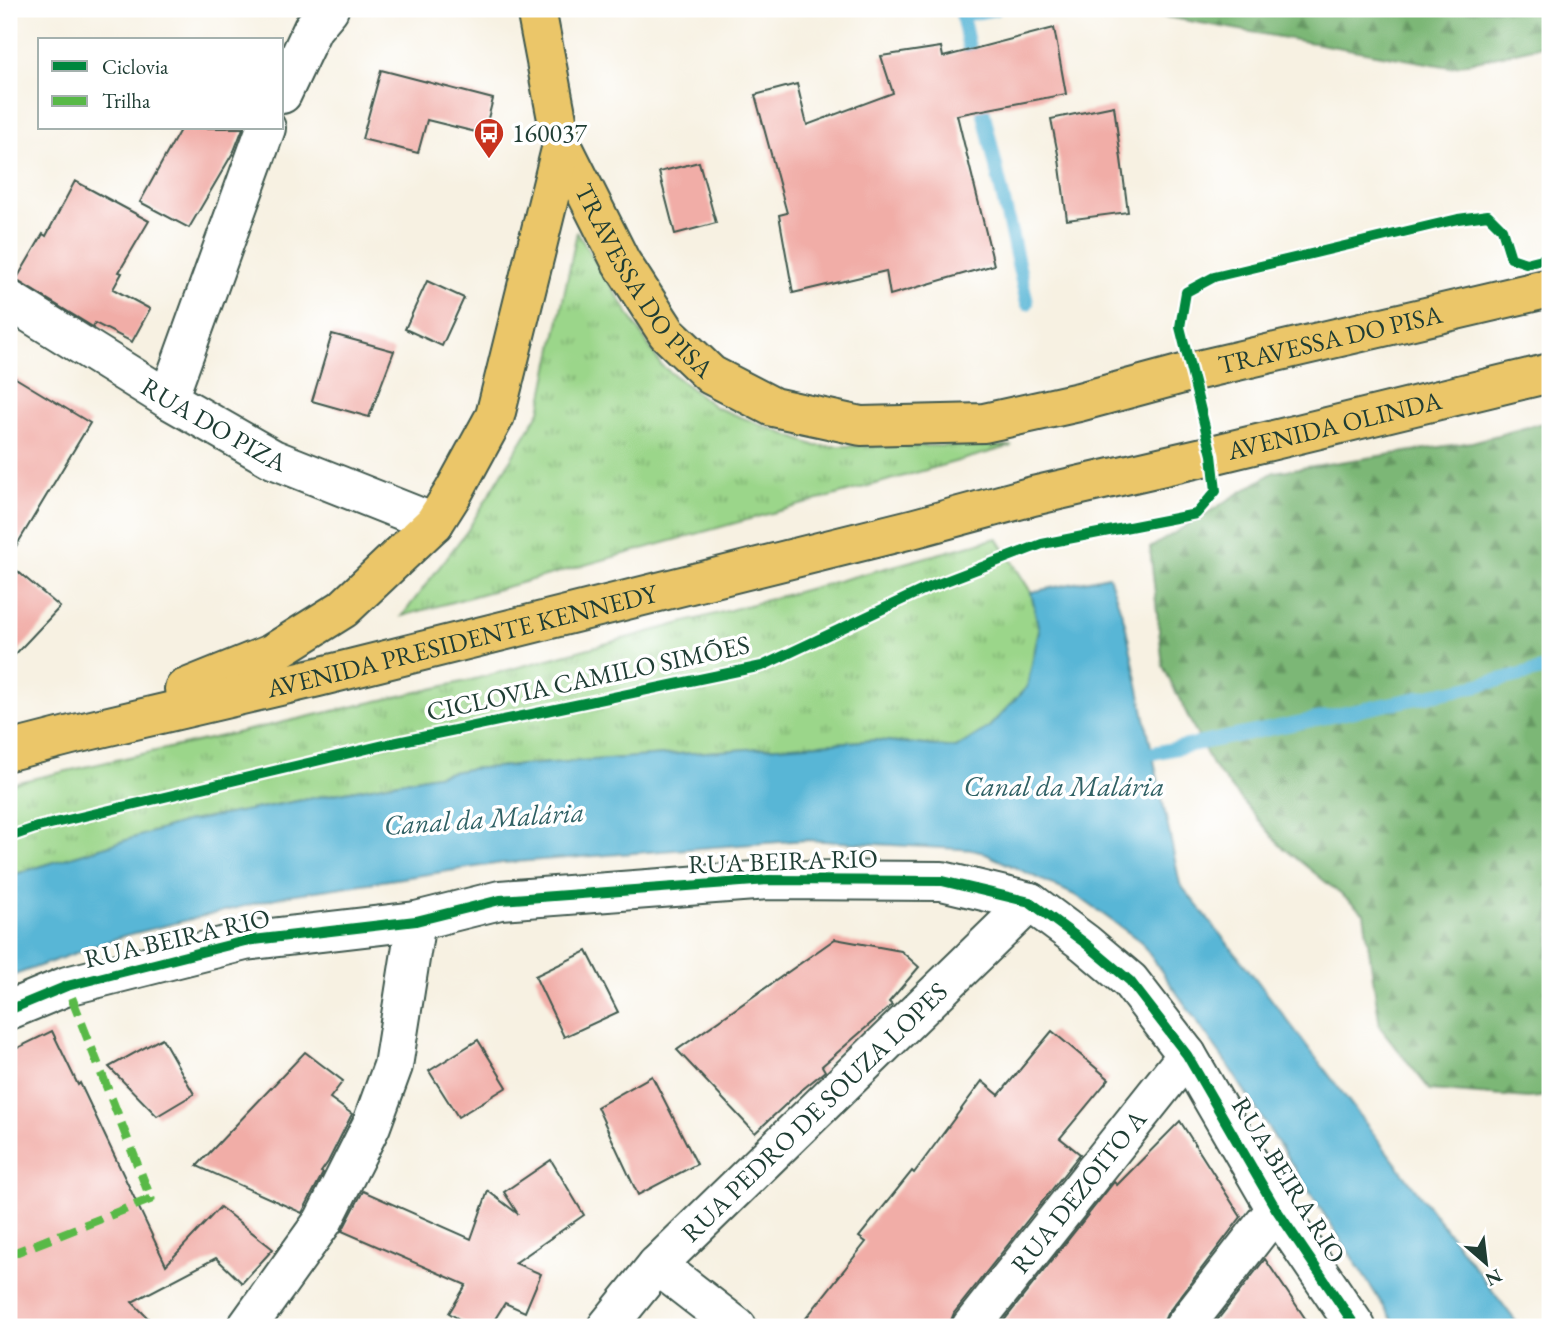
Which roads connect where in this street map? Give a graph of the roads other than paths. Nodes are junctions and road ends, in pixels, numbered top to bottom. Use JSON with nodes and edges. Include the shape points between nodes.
{"nodes":[{"id":1,"x":329,"y":9,"type":"edge"},
{"id":2,"x":536,"y":9,"type":"edge"},
{"id":3,"x":284,"y":90,"type":"edge"},
{"id":4,"x":265,"y":130,"type":"edge"},
{"id":5,"x":562,"y":145,"type":"junction"},
{"id":6,"x":1550,"y":288,"type":"edge"},
{"id":7,"x":9,"y":300,"type":"edge"},
{"id":8,"x":1550,"y":373,"type":"edge"},
{"id":9,"x":168,"y":400,"type":"junction"},
{"id":10,"x":434,"y":523,"type":"junction"},
{"id":11,"x":915,"y":528,"type":"joint"},
{"id":12,"x":75,"y":734,"type":"junction"},
{"id":13,"x":9,"y":751,"type":"edge"},
{"id":14,"x":1030,"y":902,"type":"junction"},
{"id":15,"x":416,"y":921,"type":"junction"},
{"id":16,"x":9,"y":1010,"type":"edge"},
{"id":17,"x":1187,"y":1055,"type":"junction"},
{"id":18,"x":1276,"y":1209,"type":"junction"},
{"id":19,"x":657,"y":1265,"type":"junction"},
{"id":20,"x":247,"y":1327,"type":"edge"},
{"id":21,"x":607,"y":1327,"type":"edge"},
{"id":22,"x":737,"y":1327,"type":"edge"},
{"id":23,"x":971,"y":1327,"type":"edge"},
{"id":24,"x":1184,"y":1327,"type":"edge"},
{"id":25,"x":1356,"y":1327,"type":"edge"}],
"edges":[{"from":1,"to":3,"type":"street","via":[[313,28]]},
{"from":2,"to":5,"type":"main road"},
{"from":4,"to":9,"type":"street"},
{"from":5,"to":6,"type":"main road","name":"TRAVESSA DO PISA","via":[[621,262],[667,333],[711,375],[773,407],[861,426],[984,424]]},
{"from":5,"to":10,"type":"main road","name":"TRAVESSA DO PISA","via":[[495,416]]},
{"from":7,"to":9,"type":"street","name":"RUA DO PIZA"},
{"from":8,"to":11,"type":"main road","name":"AVENIDA OLINDA"},
{"from":9,"to":10,"type":"street","name":"RUA DO PIZA","via":[[273,459]]},
{"from":10,"to":12,"type":"main road","name":"TRAVESSA DO PISA","via":[[343,609],[271,654]]},
{"from":11,"to":12,"type":"main road","name":"AVENIDA PRESIDENTE KENNEDY"},
{"from":12,"to":13,"type":"main road","name":"AVENIDA PRESIDENTE KENNEDY"},
{"from":14,"to":15,"type":"street","name":"RUA BEIRA RIO","via":[[942,881],[768,880],[500,900]]},
{"from":14,"to":17,"type":"street","name":"RUA BEIRA RIO","via":[[1130,981]]},
{"from":14,"to":19,"type":"street","name":"RUA PEDRO DE SOUZA LOPES"},
{"from":15,"to":16,"type":"street","name":"RUA BEIRA RIO","via":[[245,940],[67,986]]},
{"from":15,"to":20,"type":"street","via":[[393,1066],[371,1126],[323,1221]]},
{"from":17,"to":18,"type":"street","name":"RUA BEIRA RIO"},
{"from":17,"to":23,"type":"street","name":"RUA DEZOITO A"},
{"from":18,"to":24,"type":"street"},
{"from":18,"to":25,"type":"street","name":"RUA BEIRA RIO"},
{"from":19,"to":21,"type":"street","name":"RUA PEDRO DE SOUZA LOPES"},
{"from":19,"to":22,"type":"street"}]}
